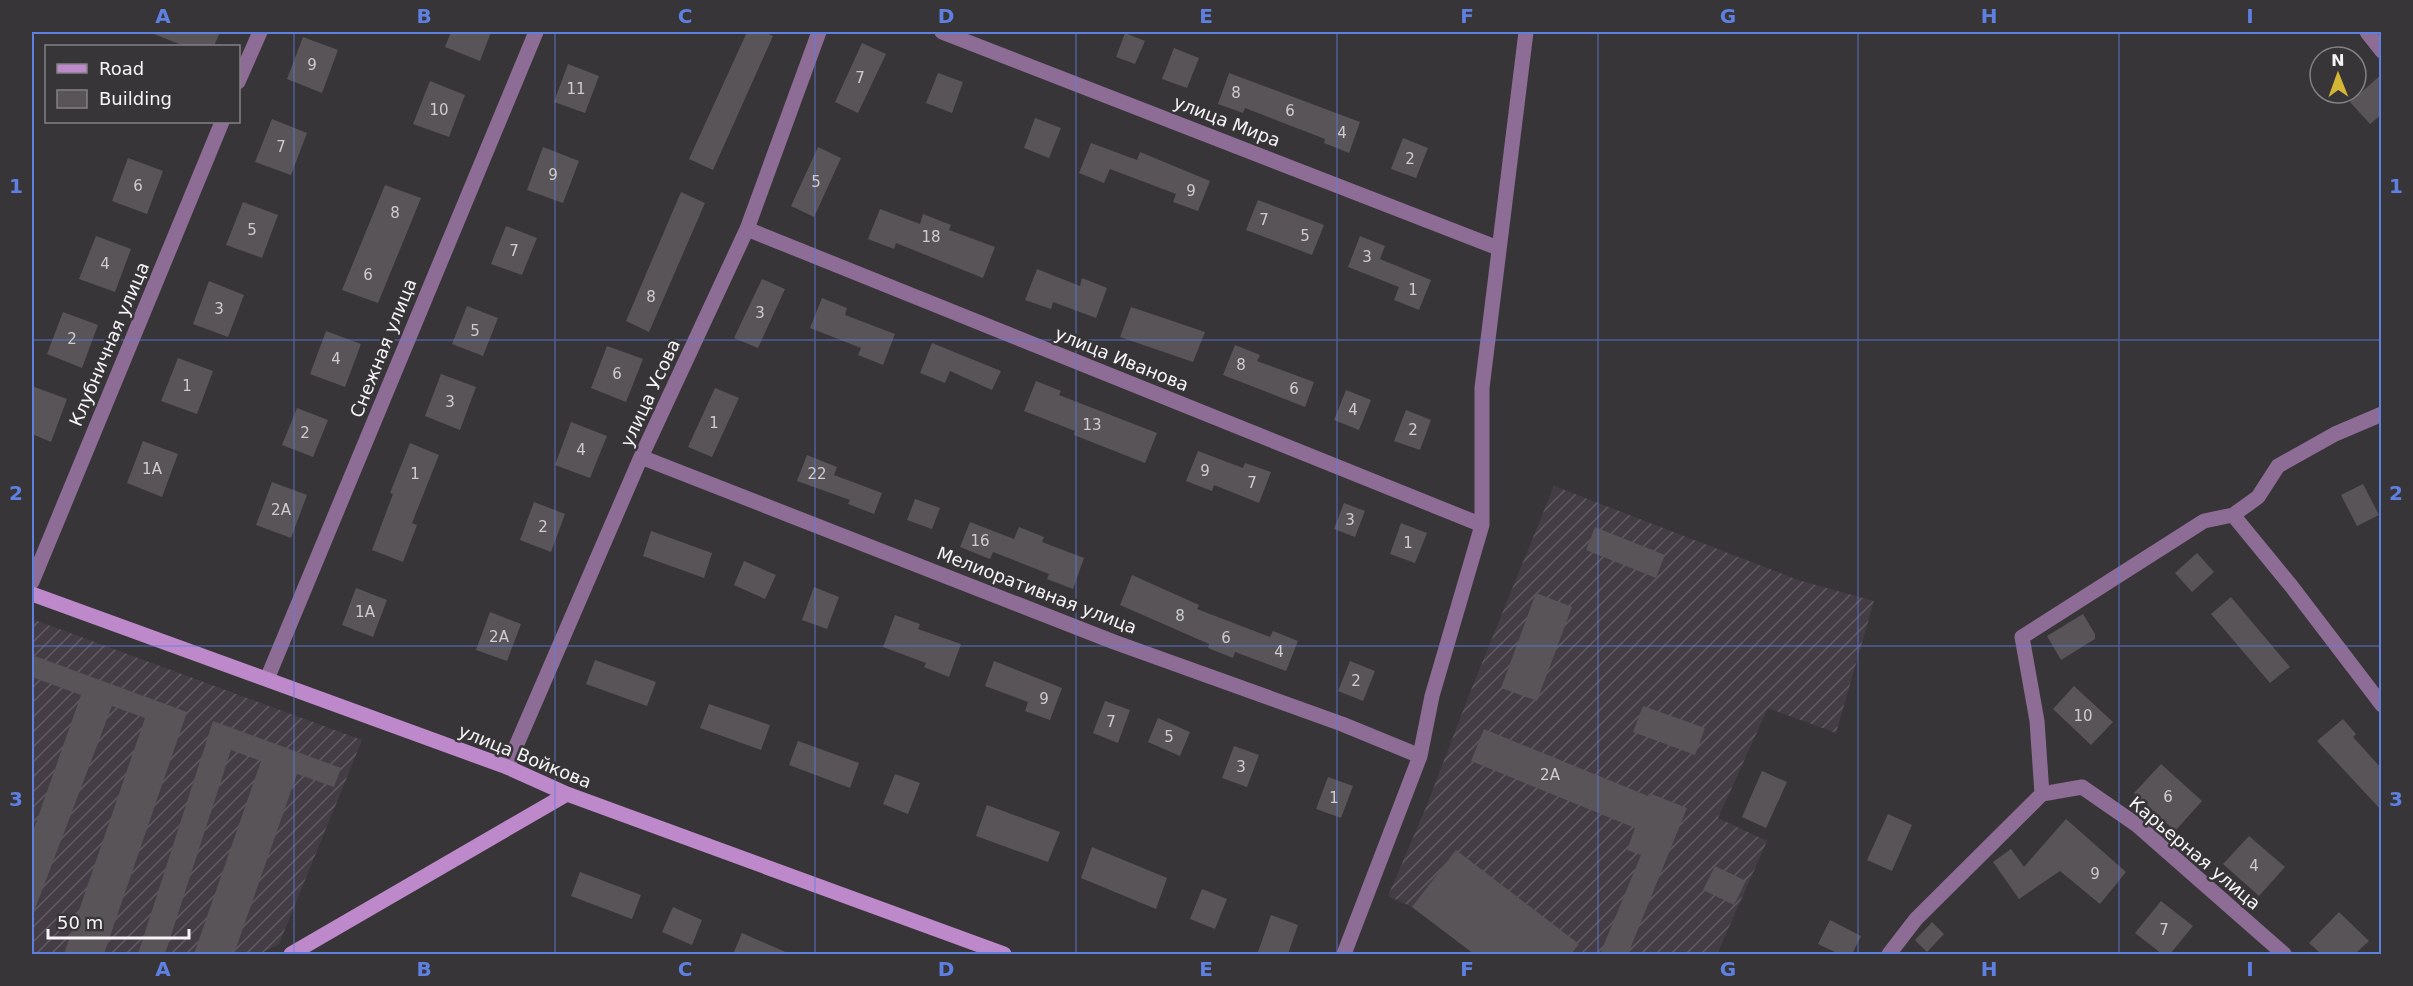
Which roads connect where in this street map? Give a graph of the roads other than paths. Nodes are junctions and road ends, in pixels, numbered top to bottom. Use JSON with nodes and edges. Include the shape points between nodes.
{"nodes":[{"id":1,"x":260,"y":32,"type":"edge"},
{"id":2,"x":536,"y":32,"type":"edge"},
{"id":3,"x":819,"y":32,"type":"edge"},
{"id":4,"x":942,"y":32,"type":"edge"},
{"id":5,"x":1526,"y":32,"type":"edge"},
{"id":6,"x":2367,"y":32,"type":"edge"},
{"id":7,"x":2382,"y":51,"type":"edge"},
{"id":8,"x":240,"y":77,"type":"edge"},
{"id":9,"x":222,"y":123,"type":"edge"},
{"id":10,"x":747,"y":229,"type":"junction"},
{"id":11,"x":1498,"y":248,"type":"junction"},
{"id":12,"x":2379,"y":421,"type":"edge"},
{"id":13,"x":641,"y":457,"type":"junction"},
{"id":14,"x":2233,"y":515,"type":"junction"},
{"id":15,"x":1482,"y":525,"type":"junction"},
{"id":16,"x":32,"y":582,"type":"edge"},
{"id":17,"x":32,"y":594,"type":"edge"},
{"id":18,"x":267,"y":679,"type":"junction"},
{"id":19,"x":2382,"y":705,"type":"edge"},
{"id":20,"x":1420,"y":756,"type":"junction"},
{"id":21,"x":507,"y":767,"type":"junction"},
{"id":22,"x":567,"y":794,"type":"junction"},
{"id":23,"x":2042,"y":794,"type":"junction"},
{"id":24,"x":291,"y":954,"type":"edge"},
{"id":25,"x":1004,"y":954,"type":"edge"},
{"id":26,"x":1344,"y":954,"type":"edge"},
{"id":27,"x":1889,"y":954,"type":"edge"},
{"id":28,"x":2284,"y":954,"type":"edge"}],
"edges":[{"from":1,"to":8,"type":"street"},
{"from":2,"to":18,"type":"street","name":"Снежная улица"},
{"from":3,"to":10,"type":"street","name":"улица Усова"},
{"from":4,"to":11,"type":"street","name":"улица Мира"},
{"from":5,"to":11,"type":"street"},
{"from":6,"to":7,"type":"street"},
{"from":9,"to":16,"type":"street","name":"Клубничная улица"},
{"from":10,"to":13,"type":"street","name":"улица Усова"},
{"from":10,"to":15,"type":"street","name":"улица Иванова"},
{"from":11,"to":15,"type":"street","via":[[1482,388]]},
{"from":12,"to":14,"type":"street","via":[[2335,434],[2278,466],[2258,497]]},
{"from":13,"to":20,"type":"street","name":"Мелиоративная улица","via":[[1114,642]]},
{"from":13,"to":21,"type":"street","name":"улица Усова"},
{"from":14,"to":19,"type":"street"},
{"from":14,"to":23,"type":"street","via":[[2204,521],[2022,637],[2037,721]]},
{"from":15,"to":20,"type":"street","via":[[1432,696]]},
{"from":17,"to":18,"type":"main road","name":"улица Войкова"},
{"from":18,"to":21,"type":"main road","name":"улица Войкова"},
{"from":20,"to":26,"type":"street"},
{"from":21,"to":22,"type":"main road","name":"улица Войкова"},
{"from":22,"to":24,"type":"main road"},
{"from":22,"to":25,"type":"main road","name":"улица Войкова"},
{"from":23,"to":27,"type":"street","via":[[1916,919]]},
{"from":23,"to":28,"type":"street","name":"Карьерная улица","via":[[2082,787],[2137,825]]}]}
